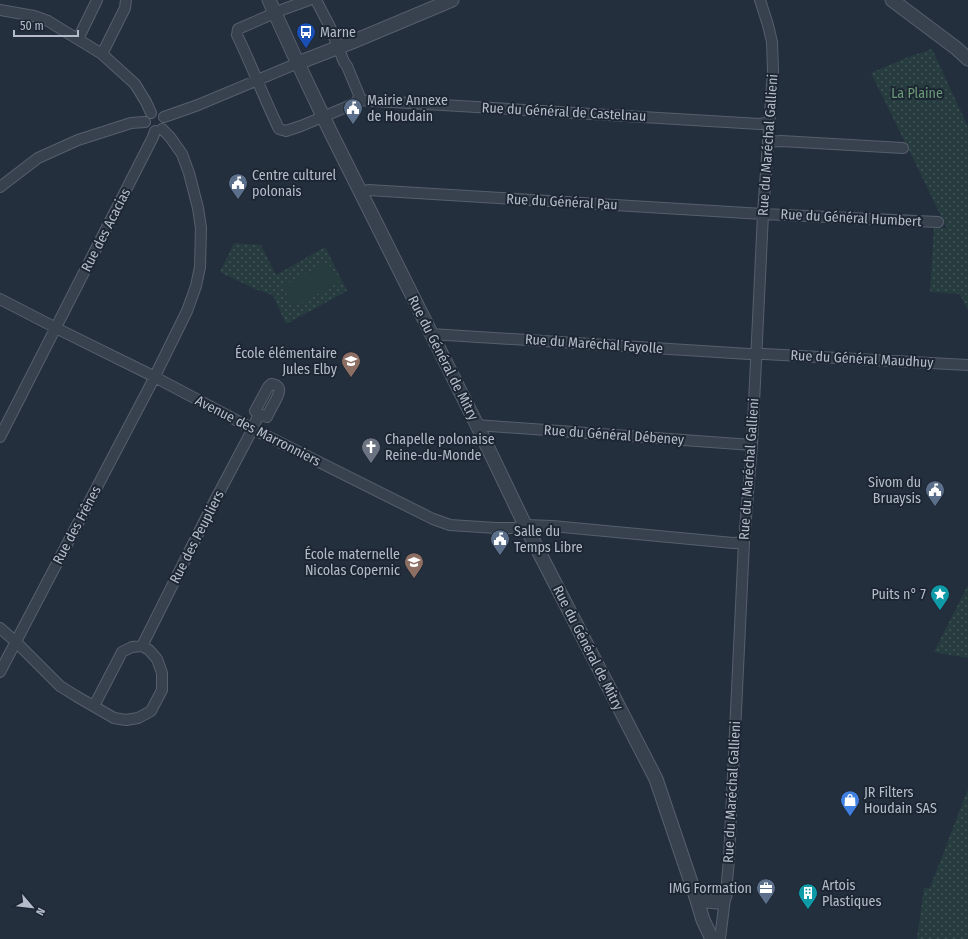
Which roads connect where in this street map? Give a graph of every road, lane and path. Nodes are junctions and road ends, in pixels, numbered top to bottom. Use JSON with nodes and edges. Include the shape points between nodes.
{"nodes":[{"id":1,"x":97,"y":0,"type":"edge"},
{"id":2,"x":126,"y":0,"type":"edge"},
{"id":3,"x":269,"y":0,"type":"edge"},
{"id":4,"x":309,"y":0,"type":"edge"},
{"id":5,"x":316,"y":0,"type":"edge"},
{"id":6,"x":452,"y":0,"type":"edge"},
{"id":7,"x":760,"y":0,"type":"edge"},
{"id":8,"x":892,"y":0,"type":"edge"},
{"id":9,"x":0,"y":10,"type":"edge"},
{"id":10,"x":275,"y":13,"type":"junction"},
{"id":11,"x":78,"y":39,"type":"junction"},
{"id":12,"x":338,"y":47,"type":"junction"},
{"id":13,"x":102,"y":54,"type":"junction"},
{"id":14,"x":968,"y":59,"type":"edge"},
{"id":15,"x":298,"y":63,"type":"junction"},
{"id":16,"x":257,"y":80,"type":"junction"},
{"id":17,"x":358,"y":100,"type":"junction"},
{"id":18,"x":151,"y":113,"type":"junction"},
{"id":19,"x":323,"y":116,"type":"junction"},
{"id":20,"x":164,"y":117,"type":"junction"},
{"id":21,"x":145,"y":122,"type":"junction"},
{"id":22,"x":770,"y":122,"type":"junction"},
{"id":23,"x":159,"y":130,"type":"junction"},
{"id":24,"x":769,"y":142,"type":"junction"},
{"id":25,"x":903,"y":148,"type":"dead end"},
{"id":26,"x":0,"y":187,"type":"edge"},
{"id":27,"x":361,"y":193,"type":"junction"},
{"id":28,"x":763,"y":214,"type":"junction"},
{"id":29,"x":938,"y":222,"type":"dead end"},
{"id":30,"x":0,"y":299,"type":"edge"},
{"id":31,"x":56,"y":328,"type":"junction"},
{"id":32,"x":431,"y":334,"type":"junction"},
{"id":33,"x":756,"y":354,"type":"junction"},
{"id":34,"x":968,"y":364,"type":"edge"},
{"id":35,"x":154,"y":377,"type":"junction"},
{"id":36,"x":260,"y":414,"type":"dead end"},
{"id":37,"x":477,"y":425,"type":"junction"},
{"id":38,"x":253,"y":429,"type":"junction"},
{"id":39,"x":0,"y":437,"type":"edge"},
{"id":40,"x":752,"y":445,"type":"junction"},
{"id":41,"x":525,"y":525,"type":"junction"},
{"id":42,"x":744,"y":542,"type":"junction"},
{"id":43,"x":0,"y":628,"type":"edge"},
{"id":44,"x":16,"y":642,"type":"junction"},
{"id":45,"x":142,"y":646,"type":"junction"},
{"id":46,"x":0,"y":672,"type":"edge"},
{"id":47,"x":94,"y":706,"type":"junction"},
{"id":48,"x":725,"y":896,"type":"junction"},
{"id":49,"x":697,"y":900,"type":"junction"},
{"id":50,"x":712,"y":939,"type":"edge"},
{"id":51,"x":720,"y":939,"type":"edge"}],
"edges":[{"from":1,"to":11,"type":"street"},
{"from":2,"to":13,"type":"street","via":[[125,8]]},
{"from":3,"to":10,"type":"street","name":"Rue du Général de Mitry"},
{"from":4,"to":10,"type":"street"},
{"from":5,"to":12,"type":"street"},
{"from":6,"to":12,"type":"street"},
{"from":7,"to":22,"type":"street","name":"Rue du Maréchal Gallieni","via":[[772,42]]},
{"from":8,"to":14,"type":"street"},
{"from":9,"to":11,"type":"street","via":[[34,16]]},
{"from":10,"to":15,"type":"street","name":"Rue du Général de Mitry"},
{"from":10,"to":16,"type":"street","via":[[238,29],[237,35]]},
{"from":11,"to":13,"type":"street"},
{"from":12,"to":15,"type":"street"},
{"from":12,"to":17,"type":"street","via":[[359,95]]},
{"from":13,"to":18,"type":"street","via":[[135,84]]},
{"from":15,"to":16,"type":"street"},
{"from":15,"to":19,"type":"street","name":"Rue du Général de Mitry"},
{"from":16,"to":19,"type":"street","via":[[279,129],[286,131]]},
{"from":16,"to":20,"type":"street"},
{"from":17,"to":19,"type":"street"},
{"from":17,"to":22,"type":"street","name":"Rue du Général de Castelnau","via":[[760,124]]},
{"from":18,"to":20,"type":"street","via":[[158,112]]},
{"from":18,"to":21,"type":"street"},
{"from":19,"to":27,"type":"street","name":"Rue du Général de Mitry"},
{"from":20,"to":23,"type":"street","via":[[165,123]]},
{"from":21,"to":23,"type":"street","via":[[151,131]]},
{"from":21,"to":26,"type":"street","via":[[131,123],[71,143],[38,158]]},
{"from":22,"to":24,"type":"street","name":"Rue du Maréchal Gallieni"},
{"from":23,"to":31,"type":"street","name":"Rue des Acacias","via":[[153,137]]},
{"from":23,"to":35,"type":"street","name":"Rue des Frênes","via":[[170,137],[182,154],[189,172],[201,228],[200,267],[196,286],[187,311]]},
{"from":24,"to":25,"type":"street"},
{"from":24,"to":28,"type":"street","name":"Rue du Maréchal Gallieni"},
{"from":27,"to":28,"type":"street","name":"Rue du Général Pau","via":[[368,190]]},
{"from":27,"to":32,"type":"street","name":"Rue du Général de Mitry"},
{"from":28,"to":29,"type":"street","name":"Rue du Général Humbert"},
{"from":28,"to":33,"type":"street","name":"Rue du Maréchal Gallieni"},
{"from":30,"to":31,"type":"street","name":"Avenue des Marronniers"},
{"from":31,"to":35,"type":"street","name":"Avenue des Marronniers"},
{"from":31,"to":39,"type":"street","name":"Rue des Acacias"},
{"from":32,"to":33,"type":"street","name":"Rue du Maréchal Fayolle"},
{"from":32,"to":37,"type":"street","name":"Rue du Général de Mitry"},
{"from":33,"to":34,"type":"street","name":"Rue du Général Maudhuy"},
{"from":33,"to":40,"type":"street","name":"Rue du Maréchal Gallieni"},
{"from":35,"to":38,"type":"street","name":"Avenue des Marronniers"},
{"from":35,"to":44,"type":"street","name":"Rue des Frênes"},
{"from":36,"to":38,"type":"street","name":"Rue des Peupliers"},
{"from":37,"to":40,"type":"street","name":"Rue du Général Débeney"},
{"from":37,"to":41,"type":"street","name":"Rue du Général de Mitry"},
{"from":38,"to":41,"type":"street","name":"Avenue des Marronniers","via":[[433,519],[450,525],[496,528]]},
{"from":38,"to":45,"type":"street","name":"Rue des Peupliers"},
{"from":40,"to":42,"type":"street","name":"Rue du Maréchal Gallieni"},
{"from":41,"to":42,"type":"street","name":"Avenue des Marronniers"},
{"from":41,"to":49,"type":"street","name":"Rue du Général de Mitry","via":[[656,779]]},
{"from":42,"to":48,"type":"street","name":"Rue du Maréchal Gallieni","via":[[729,859]]},
{"from":43,"to":44,"type":"street"},
{"from":44,"to":46,"type":"street","name":"Rue des Frênes"},
{"from":44,"to":47,"type":"street","via":[[60,686]]},
{"from":45,"to":47,"type":"street","via":[[122,652]]},
{"from":45,"to":47,"type":"street","via":[[157,659],[162,673],[162,690],[151,711],[138,718],[126,720],[114,718]]},
{"from":48,"to":49,"type":"street","via":[[717,902]]},
{"from":48,"to":51,"type":"street","name":"Rue du Maréchal Gallieni"},
{"from":49,"to":50,"type":"street","name":"Rue du Général de Mitry","via":[[702,920]]}]}
